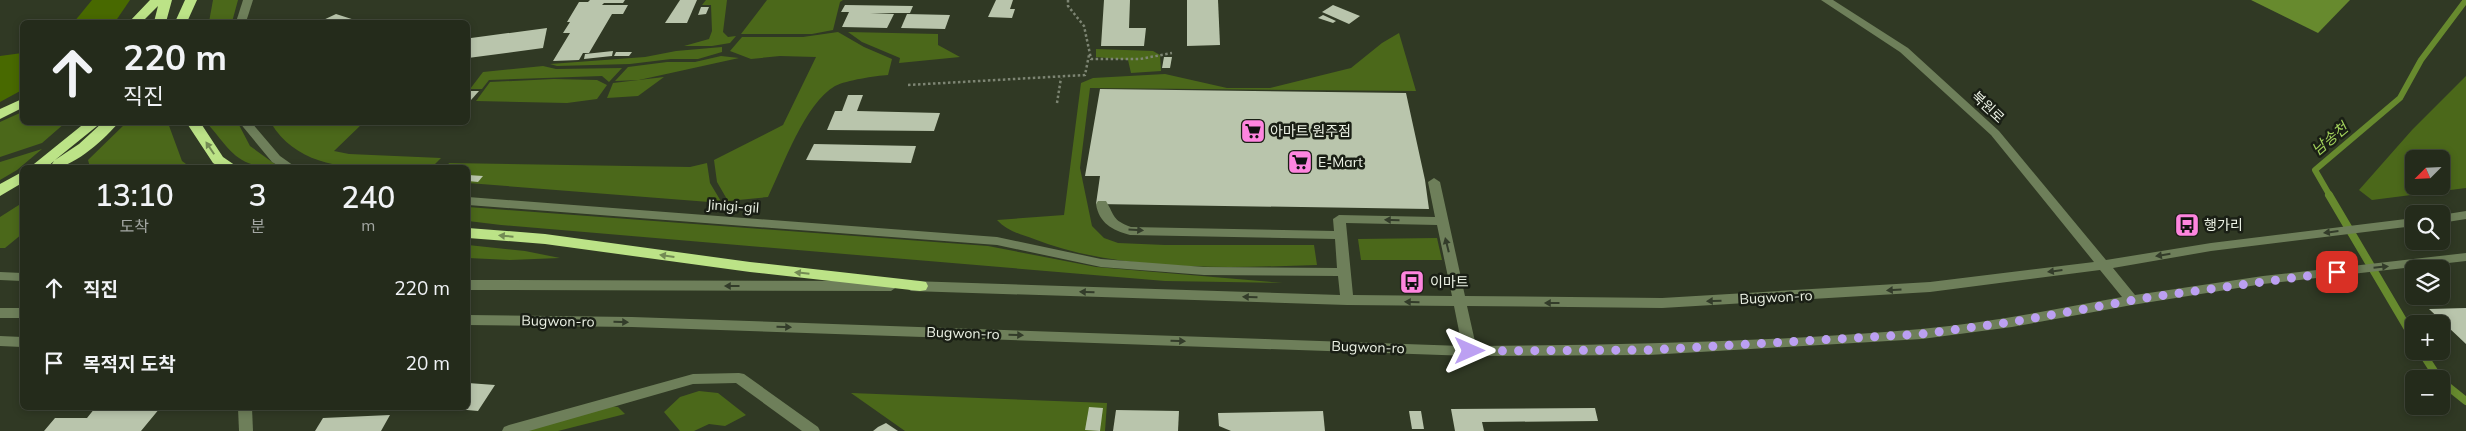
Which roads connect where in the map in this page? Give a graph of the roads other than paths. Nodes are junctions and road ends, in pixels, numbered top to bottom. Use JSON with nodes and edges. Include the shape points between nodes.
{"nodes":[{"id":1,"x":157,"y":0,"type":"edge"},
{"id":2,"x":166,"y":0,"type":"edge"},
{"id":3,"x":192,"y":0,"type":"edge"},
{"id":4,"x":248,"y":0,"type":"edge"},
{"id":5,"x":1826,"y":0,"type":"edge"},
{"id":6,"x":138,"y":20,"type":"edge"},
{"id":7,"x":161,"y":20,"type":"edge"},
{"id":8,"x":182,"y":20,"type":"edge"},
{"id":9,"x":190,"y":20,"type":"edge"},
{"id":10,"x":242,"y":20,"type":"edge"},
{"id":11,"x":20,"y":104,"type":"edge"},
{"id":12,"x":0,"y":115,"type":"edge"},
{"id":13,"x":91,"y":125,"type":"edge"},
{"id":14,"x":108,"y":125,"type":"edge"},
{"id":15,"x":195,"y":125,"type":"edge"},
{"id":16,"x":247,"y":125,"type":"edge"},
{"id":17,"x":40,"y":165,"type":"edge"},
{"id":18,"x":58,"y":165,"type":"edge"},
{"id":19,"x":227,"y":165,"type":"edge"},
{"id":20,"x":285,"y":165,"type":"edge"},
{"id":21,"x":20,"y":178,"type":"edge"},
{"id":22,"x":1434,"y":182,"type":"dead end"},
{"id":23,"x":20,"y":189,"type":"edge"},
{"id":24,"x":0,"y":191,"type":"edge"},
{"id":25,"x":470,"y":201,"type":"edge"},
{"id":26,"x":0,"y":202,"type":"edge"},
{"id":27,"x":1102,"y":204,"type":"dead end"},
{"id":28,"x":2466,"y":215,"type":"edge"},
{"id":29,"x":2450,"y":218,"type":"edge"},
{"id":30,"x":1441,"y":221,"type":"junction"},
{"id":31,"x":2405,"y":223,"type":"edge"},
{"id":32,"x":470,"y":233,"type":"edge"},
{"id":33,"x":1341,"y":235,"type":"junction"},
{"id":34,"x":2466,"y":257,"type":"edge"},
{"id":35,"x":2103,"y":264,"type":"junction"},
{"id":36,"x":1345,"y":272,"type":"junction"},
{"id":37,"x":0,"y":276,"type":"edge"},
{"id":38,"x":20,"y":277,"type":"edge"},
{"id":39,"x":470,"y":285,"type":"edge"},
{"id":40,"x":920,"y":286,"type":"junction"},
{"id":41,"x":1347,"y":300,"type":"junction"},
{"id":42,"x":2132,"y":300,"type":"junction"},
{"id":43,"x":1461,"y":303,"type":"junction"},
{"id":44,"x":0,"y":313,"type":"edge"},
{"id":45,"x":20,"y":313,"type":"edge"},
{"id":46,"x":470,"y":320,"type":"edge"},
{"id":47,"x":0,"y":341,"type":"edge"},
{"id":48,"x":20,"y":342,"type":"edge"},
{"id":49,"x":1470,"y":351,"type":"junction"},
{"id":50,"x":245,"y":410,"type":"edge"},
{"id":51,"x":246,"y":431,"type":"edge"},
{"id":52,"x":509,"y":431,"type":"edge"},
{"id":53,"x":812,"y":431,"type":"edge"}],
"edges":[{"from":1,"to":6,"type":"highway"},
{"from":2,"to":7,"type":"highway"},
{"from":3,"to":8,"type":"highway"},
{"from":3,"to":9,"type":"highway"},
{"from":4,"to":10,"type":"street"},
{"from":5,"to":35,"type":"street","name":"북원로","via":[[1904,50],[1995,132]]},
{"from":11,"to":12,"type":"highway"},
{"from":13,"to":17,"type":"highway"},
{"from":14,"to":18,"type":"highway"},
{"from":19,"to":15,"type":"highway","one_way":true,"via":[[218,160]]},
{"from":16,"to":20,"type":"street","via":[[276,160]]},
{"from":21,"to":24,"type":"highway"},
{"from":22,"to":30,"type":"street"},
{"from":23,"to":26,"type":"highway"},
{"from":25,"to":36,"type":"street","name":"Jinigi-gil","via":[[997,241],[1101,263],[1204,271]]},
{"from":27,"to":33,"type":"street","one_way":true,"via":[[1108,221],[1130,230]]},
{"from":28,"to":29,"type":"street"},
{"from":30,"to":33,"type":"street","one_way":true,"via":[[1339,219]]},
{"from":43,"to":30,"type":"street","one_way":true},
{"from":31,"to":35,"type":"street","name":"Bugwon-ro","one_way":true},
{"from":40,"to":32,"type":"highway","one_way":true,"via":[[545,239]]},
{"from":33,"to":36,"type":"street"},
{"from":42,"to":34,"type":"street","name":"Bugwon-ro","one_way":true,"via":[[2263,280]]},
{"from":35,"to":42,"type":"street","name":"북원로"},
{"from":35,"to":43,"type":"street","name":"Bugwon-ro","one_way":true,"via":[[1930,288],[1758,299],[1662,303]]},
{"from":36,"to":41,"type":"street"},
{"from":37,"to":38,"type":"street"},
{"from":40,"to":39,"type":"street","name":"Bugwon-ro","one_way":true},
{"from":41,"to":40,"type":"street","name":"Bugwon-ro","one_way":true},
{"from":43,"to":41,"type":"street","name":"Bugwon-ro","one_way":true},
{"from":42,"to":49,"type":"street","name":"Bugwon-ro","via":[[2012,322],[1913,335],[1649,350]]},
{"from":43,"to":49,"type":"street"},
{"from":44,"to":45,"type":"street"},
{"from":46,"to":49,"type":"street","name":"Bugwon-ro","one_way":true,"via":[[632,322]]},
{"from":47,"to":48,"type":"street"},
{"from":50,"to":51,"type":"street"},
{"from":52,"to":53,"type":"street","via":[[693,379],[739,378]]}]}
